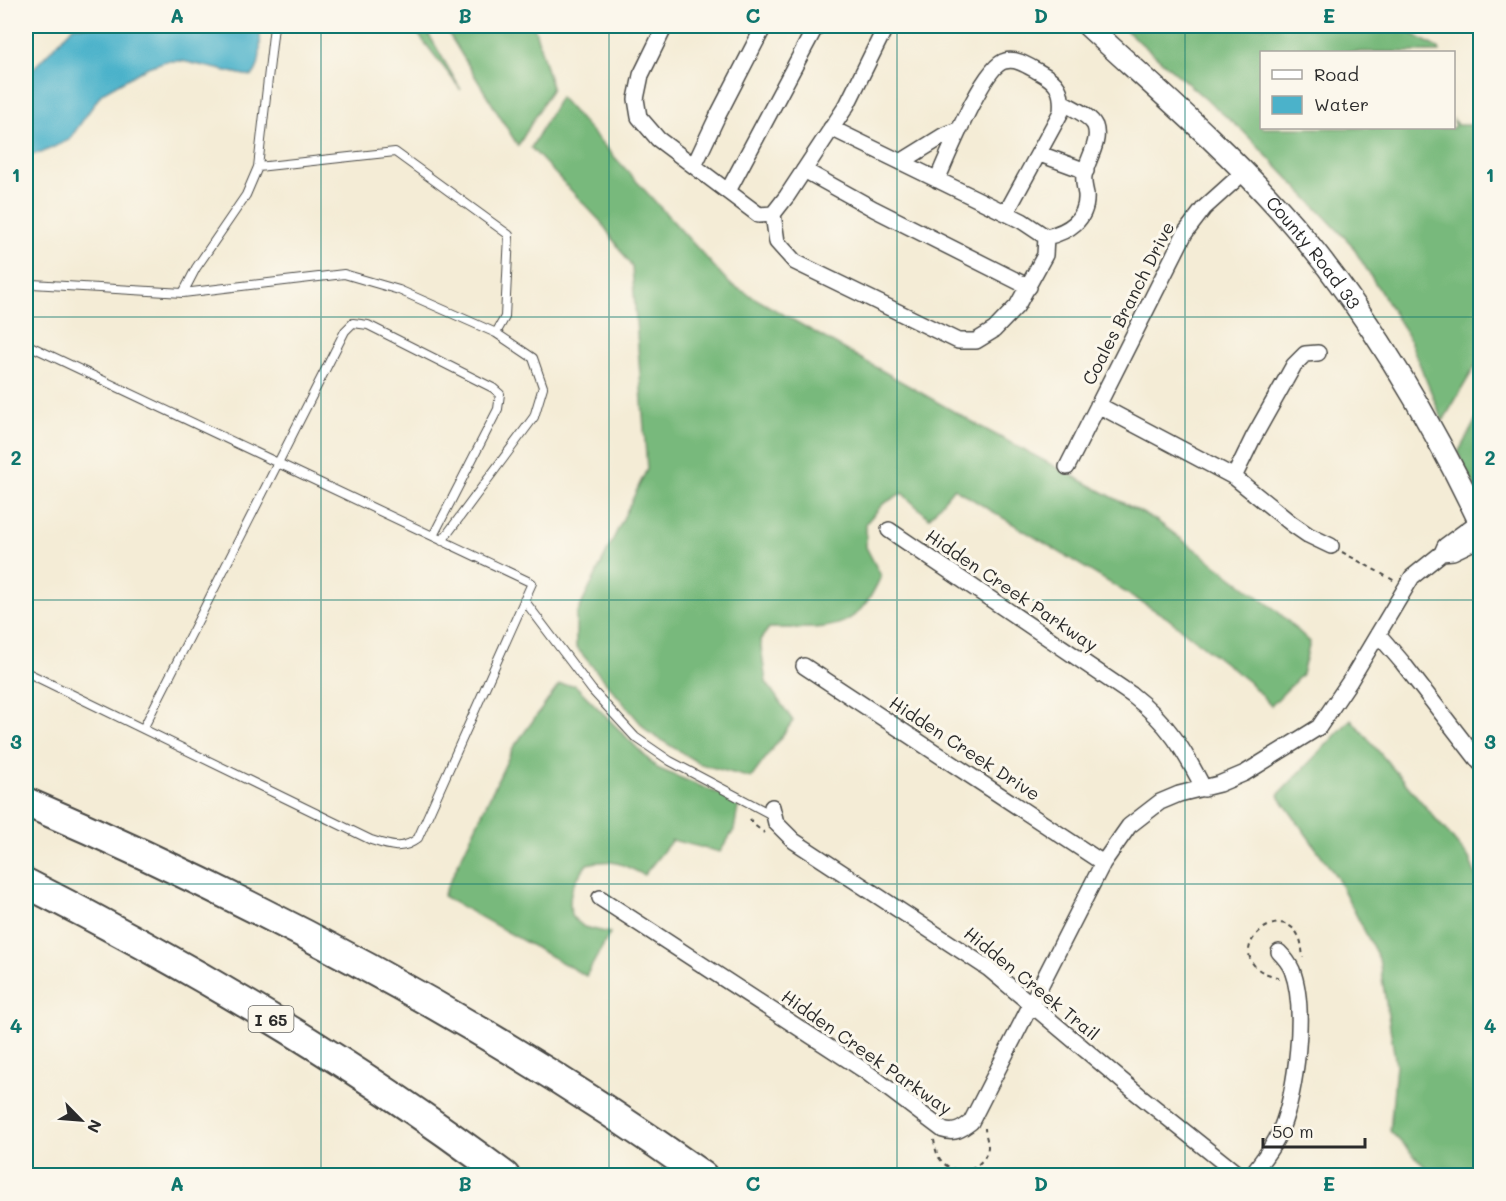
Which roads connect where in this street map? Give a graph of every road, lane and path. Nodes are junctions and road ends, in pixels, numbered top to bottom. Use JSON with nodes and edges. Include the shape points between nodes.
{"nodes":[{"id":1,"x":274,"y":26,"type":"edge"},
{"id":2,"x":665,"y":26,"type":"edge"},
{"id":3,"x":764,"y":26,"type":"edge"},
{"id":4,"x":816,"y":26,"type":"edge"},
{"id":5,"x":886,"y":26,"type":"edge"},
{"id":6,"x":1088,"y":26,"type":"edge"},
{"id":7,"x":1062,"y":102,"type":"junction"},
{"id":8,"x":831,"y":128,"type":"junction"},
{"id":9,"x":960,"y":129,"type":"junction"},
{"id":10,"x":1040,"y":154,"type":"junction"},
{"id":11,"x":901,"y":162,"type":"junction"},
{"id":12,"x":694,"y":166,"type":"junction"},
{"id":13,"x":258,"y":167,"type":"junction"},
{"id":14,"x":804,"y":170,"type":"junction"},
{"id":15,"x":1086,"y":171,"type":"junction"},
{"id":16,"x":1244,"y":172,"type":"junction"},
{"id":17,"x":937,"y":180,"type":"junction"},
{"id":18,"x":728,"y":191,"type":"junction"},
{"id":19,"x":1006,"y":213,"type":"junction"},
{"id":20,"x":773,"y":214,"type":"junction"},
{"id":21,"x":1046,"y":237,"type":"junction"},
{"id":22,"x":26,"y":286,"type":"edge"},
{"id":23,"x":1029,"y":287,"type":"junction"},
{"id":24,"x":183,"y":292,"type":"junction"},
{"id":25,"x":496,"y":333,"type":"junction"},
{"id":26,"x":26,"y":344,"type":"edge"},
{"id":27,"x":1318,"y":353,"type":"dead end"},
{"id":28,"x":1098,"y":405,"type":"junction"},
{"id":29,"x":278,"y":463,"type":"junction"},
{"id":30,"x":1067,"y":467,"type":"dead end"},
{"id":31,"x":1234,"y":477,"type":"junction"},
{"id":32,"x":1480,"y":528,"type":"edge"},
{"id":33,"x":889,"y":530,"type":"dead end"},
{"id":34,"x":433,"y":536,"type":"junction"},
{"id":35,"x":442,"y":541,"type":"junction"},
{"id":36,"x":1331,"y":546,"type":"joint"},
{"id":37,"x":1406,"y":588,"type":"junction"},
{"id":38,"x":525,"y":600,"type":"junction"},
{"id":39,"x":1378,"y":634,"type":"junction"},
{"id":40,"x":804,"y":666,"type":"dead end"},
{"id":41,"x":26,"y":672,"type":"edge"},
{"id":42,"x":142,"y":729,"type":"junction"},
{"id":43,"x":1480,"y":763,"type":"edge"},
{"id":44,"x":1204,"y":789,"type":"junction"},
{"id":45,"x":26,"y":790,"type":"edge"},
{"id":46,"x":26,"y":802,"type":"edge"},
{"id":47,"x":773,"y":811,"type":"joint"},
{"id":48,"x":750,"y":819,"type":"dead end"},
{"id":49,"x":769,"y":836,"type":"dead end"},
{"id":50,"x":1103,"y":863,"type":"junction"},
{"id":51,"x":26,"y":883,"type":"edge"},
{"id":52,"x":228,"y":894,"type":"junction"},
{"id":53,"x":600,"y":898,"type":"dead end"},
{"id":54,"x":1279,"y":952,"type":"dead end"},
{"id":55,"x":1304,"y":964,"type":"dead end"},
{"id":56,"x":1282,"y":980,"type":"dead end"},
{"id":57,"x":1032,"y":1004,"type":"junction"},
{"id":58,"x":984,"y":1126,"type":"dead end"},
{"id":59,"x":934,"y":1138,"type":"dead end"},
{"id":60,"x":505,"y":1176,"type":"edge"},
{"id":61,"x":703,"y":1176,"type":"edge"},
{"id":62,"x":1240,"y":1176,"type":"edge"},
{"id":63,"x":1251,"y":1176,"type":"edge"}],
"edges":[{"from":1,"to":13,"type":"lane"},
{"from":2,"to":12,"type":"street","via":[[640,75],[636,99],[639,117],[658,140]]},
{"from":3,"to":12,"type":"street"},
{"from":4,"to":18,"type":"street"},
{"from":5,"to":8,"type":"street","via":[[847,105]]},
{"from":6,"to":16,"type":"street","name":"County Road 33"},
{"from":7,"to":9,"type":"street","via":[[1060,89],[1046,76],[1015,60],[1002,61],[991,71]]},
{"from":7,"to":10,"type":"street"},
{"from":7,"to":15,"type":"street","via":[[1094,124],[1097,133]]},
{"from":8,"to":11,"type":"street"},
{"from":8,"to":14,"type":"street"},
{"from":9,"to":11,"type":"street"},
{"from":9,"to":17,"type":"street"},
{"from":10,"to":15,"type":"street"},
{"from":10,"to":19,"type":"street"},
{"from":11,"to":17,"type":"street"},
{"from":12,"to":18,"type":"street"},
{"from":13,"to":24,"type":"lane","via":[[246,195]]},
{"from":13,"to":25,"type":"lane","via":[[394,152],[509,235],[506,317]]},
{"from":14,"to":20,"type":"street"},
{"from":14,"to":23,"type":"street"},
{"from":15,"to":21,"type":"street","via":[[1086,207],[1080,219],[1063,233]]},
{"from":16,"to":28,"type":"street","name":"Coales Branch Drive","via":[[1203,208],[1185,233]]},
{"from":16,"to":32,"type":"street","name":"County Road 33","via":[[1303,238],[1366,321],[1424,414]]},
{"from":17,"to":19,"type":"street"},
{"from":18,"to":20,"type":"street","via":[[759,215]]},
{"from":19,"to":21,"type":"street"},
{"from":20,"to":23,"type":"street","via":[[777,242],[795,262],[958,341],[976,341],[994,330]]},
{"from":21,"to":23,"type":"street","via":[[1045,255]]},
{"from":22,"to":24,"type":"lane"},
{"from":24,"to":25,"type":"lane","via":[[344,274],[399,290]]},
{"from":25,"to":35,"type":"lane","via":[[533,358],[543,387],[534,417]]},
{"from":26,"to":29,"type":"lane"},
{"from":27,"to":31,"type":"street","via":[[1305,354],[1294,365]]},
{"from":28,"to":30,"type":"street","name":"Coales Branch Drive"},
{"from":28,"to":31,"type":"street"},
{"from":29,"to":34,"type":"lane"},
{"from":29,"to":34,"type":"lane","via":[[345,331],[354,323],[368,325],[500,394],[498,409]]},
{"from":29,"to":42,"type":"lane"},
{"from":31,"to":36,"type":"street","via":[[1292,524]]},
{"from":32,"to":37,"type":"street","name":"Hidden Creek Parkway","via":[[1445,546],[1442,553],[1412,577]]},
{"from":33,"to":44,"type":"street","name":"Hidden Creek Parkway","via":[[1152,710],[1178,740]]},
{"from":34,"to":35,"type":"lane"},
{"from":35,"to":38,"type":"lane","via":[[532,583]]},
{"from":36,"to":37,"type":"path"},
{"from":37,"to":39,"type":"street","name":"Hidden Creek Parkway"},
{"from":38,"to":42,"type":"lane","via":[[418,838],[411,844],[393,848],[371,840]]},
{"from":38,"to":47,"type":"lane","via":[[592,690],[635,737],[670,761]]},
{"from":39,"to":43,"type":"street"},
{"from":39,"to":44,"type":"street","name":"Hidden Creek Parkway","via":[[1319,726],[1245,772]]},
{"from":40,"to":50,"type":"street","name":"Hidden Creek Drive"},
{"from":41,"to":42,"type":"lane"},
{"from":44,"to":50,"type":"street","name":"Hidden Creek Parkway","via":[[1179,794],[1143,814],[1129,826]]},
{"from":45,"to":52,"type":"highway"},
{"from":46,"to":52,"type":"highway"},
{"from":47,"to":57,"type":"street","name":"Hidden Creek Trail","via":[[782,830],[794,841],[974,957]]},
{"from":48,"to":49,"type":"path"},
{"from":50,"to":57,"type":"street","name":"Hidden Creek Parkway"},
{"from":51,"to":60,"type":"highway","number":"I 65","via":[[245,1003],[328,1054]]},
{"from":52,"to":61,"type":"highway","via":[[343,953],[490,1037],[596,1102]]},
{"from":53,"to":57,"type":"street","name":"Hidden Creek Parkway","via":[[865,1071],[949,1132],[972,1122]]},
{"from":54,"to":63,"type":"street","via":[[1292,969],[1296,986],[1295,1078],[1280,1132]]},
{"from":55,"to":56,"type":"path","via":[[1295,931],[1282,924],[1265,926],[1252,941],[1251,957],[1260,970]]},
{"from":57,"to":62,"type":"street","name":"Hidden Creek Trail"},
{"from":58,"to":59,"type":"path","via":[[987,1149],[972,1169],[958,1170],[946,1165],[937,1153]]}]}
